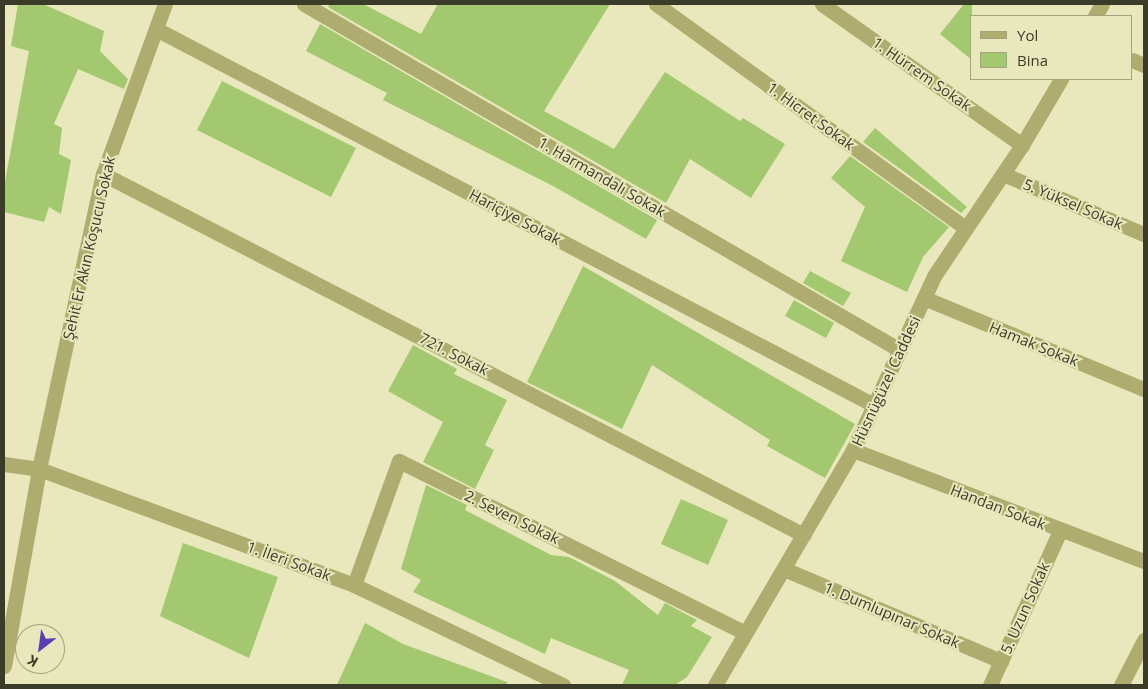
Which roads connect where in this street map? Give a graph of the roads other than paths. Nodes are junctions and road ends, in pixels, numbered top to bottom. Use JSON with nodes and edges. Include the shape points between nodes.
{"nodes":[{"id":1,"x":166,"y":4,"type":"edge"},
{"id":2,"x":304,"y":4,"type":"edge"},
{"id":3,"x":656,"y":4,"type":"edge"},
{"id":4,"x":822,"y":4,"type":"edge"},
{"id":5,"x":156,"y":29,"type":"junction"},
{"id":6,"x":1059,"y":80,"type":"edge"},
{"id":7,"x":1022,"y":145,"type":"junction"},
{"id":8,"x":103,"y":174,"type":"junction"},
{"id":9,"x":1003,"y":174,"type":"junction"},
{"id":10,"x":966,"y":228,"type":"junction"},
{"id":11,"x":1144,"y":234,"type":"edge"},
{"id":12,"x":924,"y":298,"type":"junction"},
{"id":13,"x":900,"y":350,"type":"junction"},
{"id":14,"x":1144,"y":389,"type":"edge"},
{"id":15,"x":874,"y":405,"type":"junction"},
{"id":16,"x":853,"y":450,"type":"junction"},
{"id":17,"x":4,"y":464,"type":"edge"},
{"id":18,"x":39,"y":469,"type":"junction"},
{"id":19,"x":1060,"y":532,"type":"junction"},
{"id":20,"x":804,"y":535,"type":"junction"},
{"id":21,"x":1144,"y":561,"type":"edge"},
{"id":22,"x":784,"y":569,"type":"junction"},
{"id":23,"x":354,"y":585,"type":"junction"},
{"id":24,"x":743,"y":632,"type":"junction"},
{"id":25,"x":1144,"y":640,"type":"edge"},
{"id":26,"x":1001,"y":661,"type":"junction"},
{"id":27,"x":4,"y":666,"type":"edge"},
{"id":28,"x":564,"y":685,"type":"edge"},
{"id":29,"x":715,"y":685,"type":"edge"},
{"id":30,"x":990,"y":685,"type":"edge"},
{"id":31,"x":1121,"y":685,"type":"edge"}],
"edges":[{"from":1,"to":5,"type":"street","name":"Şehit Er Akın Koşucu Sokak"},
{"from":2,"to":13,"type":"street","name":"1. Harmandalı Sokak"},
{"from":3,"to":10,"type":"street","name":"1. Hicret Sokak"},
{"from":4,"to":7,"type":"street","name":"1. Hürrem Sokak"},
{"from":5,"to":8,"type":"street","name":"Şehit Er Akın Koşucu Sokak"},
{"from":5,"to":15,"type":"street","name":"Hariçiye Sokak"},
{"from":6,"to":7,"type":"street","name":"Hüsnügüzel Caddesi"},
{"from":7,"to":9,"type":"street","name":"Hüsnügüzel Caddesi"},
{"from":8,"to":18,"type":"street","name":"Şehit Er Akın Koşucu Sokak"},
{"from":8,"to":20,"type":"street","name":"721. Sokak"},
{"from":9,"to":10,"type":"street","name":"Hüsnügüzel Caddesi"},
{"from":9,"to":11,"type":"street","name":"5. Yüksel Sokak"},
{"from":10,"to":12,"type":"street","name":"Hüsnügüzel Caddesi"},
{"from":12,"to":13,"type":"street","name":"Hüsnügüzel Caddesi"},
{"from":12,"to":14,"type":"street","name":"Hamak Sokak"},
{"from":13,"to":15,"type":"street","name":"Hüsnügüzel Caddesi"},
{"from":15,"to":16,"type":"street","name":"Hüsnügüzel Caddesi"},
{"from":16,"to":19,"type":"street","name":"Handan Sokak"},
{"from":16,"to":20,"type":"street","name":"Hüsnügüzel Caddesi"},
{"from":17,"to":18,"type":"street","name":"1. İleri Sokak"},
{"from":18,"to":23,"type":"street","name":"1. İleri Sokak"},
{"from":18,"to":27,"type":"street","name":"Şehit Er Akın Koşucu Sokak"},
{"from":19,"to":21,"type":"street","name":"Handan Sokak"},
{"from":19,"to":26,"type":"street","name":"5. Uzun Sokak"},
{"from":20,"to":22,"type":"street","name":"Hüsnügüzel Caddesi"},
{"from":22,"to":24,"type":"street","name":"Hüsnügüzel Caddesi"},
{"from":22,"to":26,"type":"street","name":"1. Dumlupınar Sokak"},
{"from":23,"to":24,"type":"street","name":"2. Seven Sokak","via":[[399,461]]},
{"from":23,"to":28,"type":"street","name":"1. İleri Sokak"},
{"from":24,"to":29,"type":"street","name":"Hüsnügüzel Caddesi"},
{"from":25,"to":31,"type":"street"},
{"from":26,"to":30,"type":"street","name":"5. Uzun Sokak"}]}
